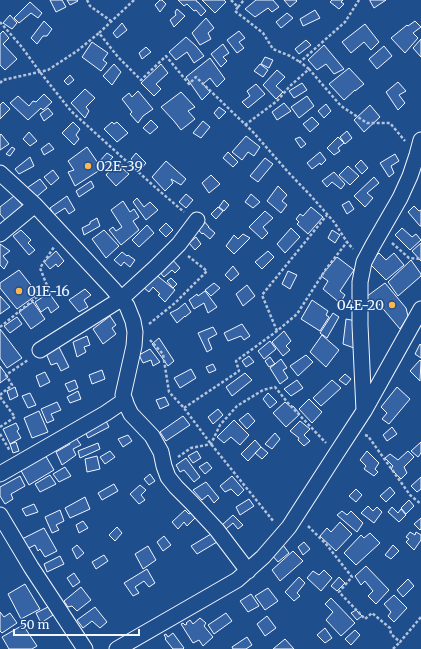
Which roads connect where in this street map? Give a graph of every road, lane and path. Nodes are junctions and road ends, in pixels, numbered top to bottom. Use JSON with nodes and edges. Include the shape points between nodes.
{"nodes":[{"id":1,"x":87,"y":0,"type":"edge"},
{"id":2,"x":134,"y":0,"type":"edge"},
{"id":3,"x":230,"y":0,"type":"edge"},
{"id":4,"x":244,"y":0,"type":"edge"},
{"id":5,"x":359,"y":0,"type":"edge"},
{"id":6,"x":238,"y":6,"type":"junction"},
{"id":7,"x":111,"y":21,"type":"junction"},
{"id":8,"x":0,"y":22,"type":"edge"},
{"id":9,"x":99,"y":33,"type":"junction"},
{"id":10,"x":300,"y":62,"type":"junction"},
{"id":11,"x":309,"y":69,"type":"junction"},
{"id":12,"x":40,"y":72,"type":"junction"},
{"id":13,"x":0,"y":83,"type":"edge"},
{"id":14,"x":246,"y":125,"type":"junction"},
{"id":15,"x":421,"y":140,"type":"edge"},
{"id":16,"x":417,"y":155,"type":"junction"},
{"id":17,"x":0,"y":173,"type":"edge"},
{"id":18,"x":34,"y":206,"type":"junction"},
{"id":19,"x":327,"y":215,"type":"junction"},
{"id":20,"x":197,"y":220,"type":"joint"},
{"id":21,"x":0,"y":234,"type":"edge"},
{"id":22,"x":66,"y":238,"type":"junction"},
{"id":23,"x":347,"y":242,"type":"junction"},
{"id":24,"x":179,"y":244,"type":"junction"},
{"id":25,"x":373,"y":245,"type":"junction"},
{"id":26,"x":421,"y":259,"type":"edge"},
{"id":27,"x":364,"y":262,"type":"junction"},
{"id":28,"x":121,"y":299,"type":"junction"},
{"id":29,"x":421,"y":309,"type":"edge"},
{"id":30,"x":0,"y":327,"type":"edge"},
{"id":31,"x":277,"y":331,"type":"junction"},
{"id":32,"x":135,"y":332,"type":"junction"},
{"id":33,"x":40,"y":350,"type":"joint"},
{"id":34,"x":0,"y":396,"type":"edge"},
{"id":35,"x":125,"y":400,"type":"junction"},
{"id":36,"x":184,"y":408,"type":"junction"},
{"id":37,"x":364,"y":411,"type":"junction"},
{"id":38,"x":0,"y":427,"type":"edge"},
{"id":39,"x":353,"y":428,"type":"junction"},
{"id":40,"x":211,"y":444,"type":"junction"},
{"id":41,"x":336,"y":454,"type":"junction"},
{"id":42,"x":164,"y":466,"type":"junction"},
{"id":43,"x":0,"y":474,"type":"edge"},
{"id":44,"x":421,"y":504,"type":"edge"},
{"id":45,"x":297,"y":514,"type":"junction"},
{"id":46,"x":0,"y":515,"type":"edge"},
{"id":47,"x":284,"y":533,"type":"junction"},
{"id":48,"x":248,"y":571,"type":"junction"},
{"id":49,"x":421,"y":617,"type":"edge"},
{"id":50,"x":400,"y":642,"type":"junction"},
{"id":51,"x":84,"y":649,"type":"edge"},
{"id":52,"x":117,"y":649,"type":"edge"},
{"id":53,"x":393,"y":649,"type":"edge"}],
"edges":[{"from":1,"to":7,"type":"path","via":[[90,6]]},
{"from":2,"to":7,"type":"path"},
{"from":3,"to":6,"type":"path"},
{"from":4,"to":6,"type":"path"},
{"from":5,"to":10,"type":"path","via":[[345,22]]},
{"from":6,"to":10,"type":"path","via":[[235,11],[263,33],[273,50]]},
{"from":7,"to":9,"type":"path"},
{"from":8,"to":12,"type":"path"},
{"from":9,"to":12,"type":"path","via":[[77,51],[48,70]]},
{"from":9,"to":14,"type":"path","via":[[141,80],[166,56],[189,84],[196,77]]},
{"from":10,"to":11,"type":"path"},
{"from":11,"to":14,"type":"path","via":[[277,101]]},
{"from":11,"to":16,"type":"path","via":[[341,106],[368,123],[390,123]]},
{"from":12,"to":13,"type":"path","via":[[3,80]]},
{"from":12,"to":20,"type":"path","via":[[96,135]]},
{"from":14,"to":19,"type":"path"},
{"from":15,"to":16,"type":"street"},
{"from":16,"to":25,"type":"street","via":[[400,198]]},
{"from":17,"to":18,"type":"street"},
{"from":18,"to":21,"type":"street"},
{"from":18,"to":22,"type":"street"},
{"from":19,"to":23,"type":"path"},
{"from":19,"to":31,"type":"path","via":[[262,295]]},
{"from":20,"to":24,"type":"street"},
{"from":22,"to":28,"type":"street"},
{"from":22,"to":30,"type":"path","via":[[53,248],[40,268],[48,288]]},
{"from":23,"to":27,"type":"path"},
{"from":23,"to":31,"type":"path","via":[[297,314]]},
{"from":24,"to":28,"type":"street"},
{"from":24,"to":32,"type":"path","via":[[185,254],[207,272],[150,324]]},
{"from":25,"to":26,"type":"path","via":[[390,242],[409,258]]},
{"from":25,"to":27,"type":"street"},
{"from":27,"to":37,"type":"street","via":[[360,282]]},
{"from":28,"to":32,"type":"street","via":[[127,306]]},
{"from":28,"to":33,"type":"street"},
{"from":29,"to":37,"type":"street"},
{"from":31,"to":36,"type":"path","via":[[236,361],[238,371]]},
{"from":32,"to":35,"type":"street","via":[[123,395]]},
{"from":32,"to":36,"type":"path","via":[[148,339],[163,354],[169,392]]},
{"from":33,"to":34,"type":"path","via":[[6,376],[12,385]]},
{"from":34,"to":38,"type":"path","via":[[15,417]]},
{"from":35,"to":42,"type":"street","via":[[131,414],[152,436],[161,452]]},
{"from":35,"to":43,"type":"street"},
{"from":36,"to":40,"type":"path"},
{"from":37,"to":39,"type":"street"},
{"from":39,"to":41,"type":"street"},
{"from":39,"to":44,"type":"path","via":[[368,436],[410,495]]},
{"from":40,"to":41,"type":"path","via":[[220,425],[238,406],[263,390],[275,387]]},
{"from":40,"to":42,"type":"path","via":[[191,448]]},
{"from":40,"to":47,"type":"path"},
{"from":41,"to":45,"type":"street"},
{"from":42,"to":48,"type":"street","via":[[168,477],[217,530]]},
{"from":45,"to":47,"type":"street"},
{"from":45,"to":50,"type":"path","via":[[326,544],[352,577],[339,592],[365,619],[372,613],[390,628],[391,634]]},
{"from":46,"to":51,"type":"street"},
{"from":47,"to":48,"type":"street"},
{"from":48,"to":52,"type":"street","via":[[237,580]]},
{"from":49,"to":50,"type":"path"},
{"from":50,"to":53,"type":"path"}]}
